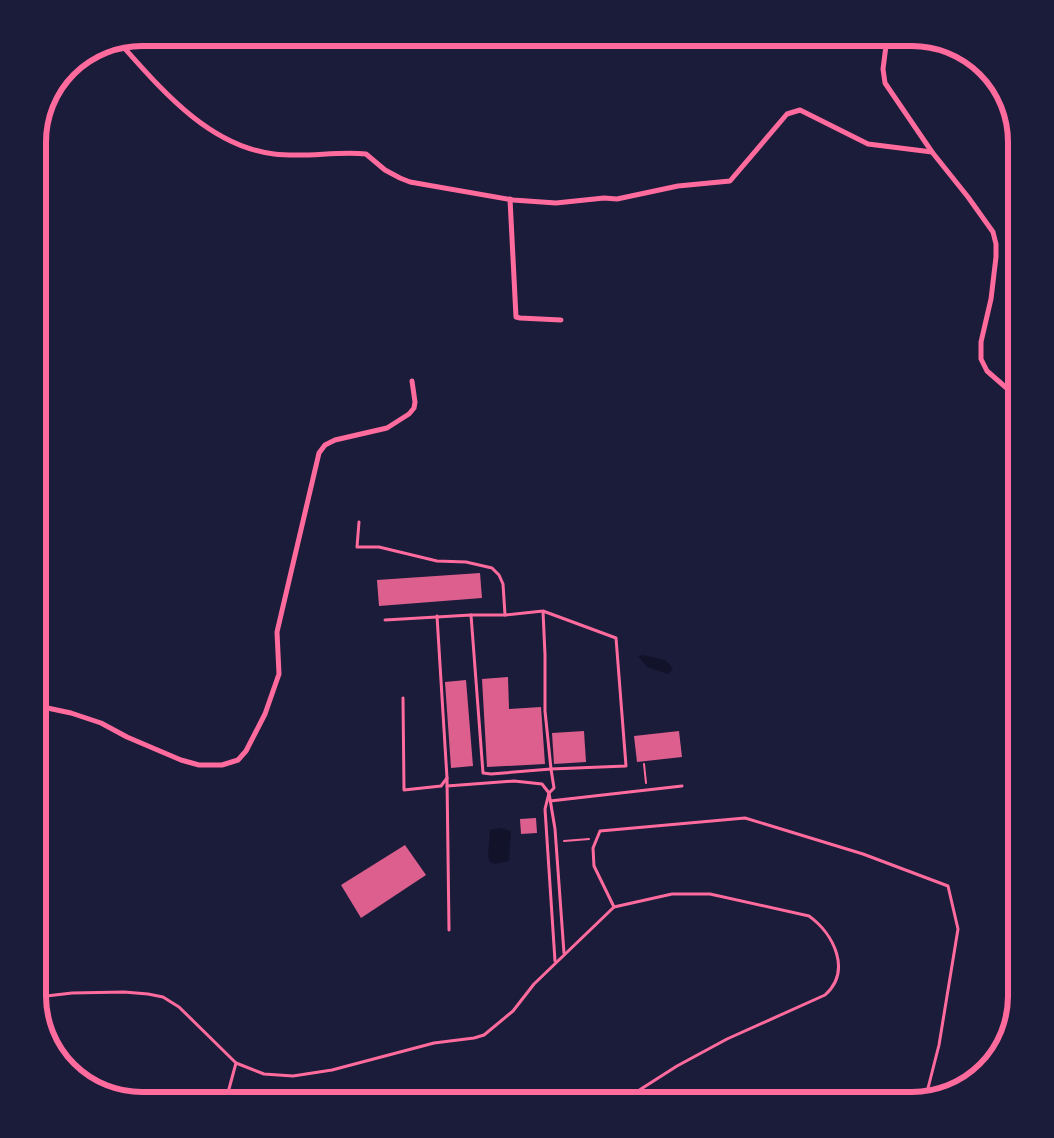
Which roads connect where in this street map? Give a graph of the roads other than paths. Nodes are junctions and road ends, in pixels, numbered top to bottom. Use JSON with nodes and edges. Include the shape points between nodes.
{"nodes":[{"id":1,"x":886,"y":46,"type":"edge"},
{"id":2,"x":125,"y":48,"type":"edge"},
{"id":3,"x":932,"y":152,"type":"junction"},
{"id":4,"x":510,"y":199,"type":"junction"},
{"id":5,"x":561,"y":320,"type":"dead end"},
{"id":6,"x":412,"y":381,"type":"dead end"},
{"id":7,"x":1008,"y":389,"type":"edge"},
{"id":8,"x":359,"y":522,"type":"dead end"},
{"id":9,"x":543,"y":611,"type":"junction"},
{"id":10,"x":471,"y":615,"type":"junction"},
{"id":11,"x":505,"y":615,"type":"junction"},
{"id":12,"x":437,"y":616,"type":"junction"},
{"id":13,"x":385,"y":620,"type":"dead end"},
{"id":14,"x":403,"y":698,"type":"dead end"},
{"id":15,"x":46,"y":708,"type":"edge"},
{"id":16,"x":552,"y":769,"type":"junction"},
{"id":17,"x":447,"y":778,"type":"junction"},
{"id":18,"x":447,"y":786,"type":"junction"},
{"id":19,"x":682,"y":786,"type":"dead end"},
{"id":20,"x":549,"y":793,"type":"junction"},
{"id":21,"x":550,"y":801,"type":"junction"},
{"id":22,"x":614,"y":907,"type":"junction"},
{"id":23,"x":449,"y":930,"type":"dead end"},
{"id":24,"x":564,"y":954,"type":"junction"},
{"id":25,"x":555,"y":962,"type":"junction"},
{"id":26,"x":46,"y":996,"type":"edge"},
{"id":27,"x":236,"y":1063,"type":"junction"},
{"id":28,"x":927,"y":1090,"type":"edge"},
{"id":29,"x":228,"y":1092,"type":"edge"},
{"id":30,"x":636,"y":1092,"type":"edge"}],
"edges":[{"from":1,"to":3,"type":"street","via":[[885,83]]},
{"from":2,"to":4,"type":"street","via":[[183,108],[213,131],[239,145],[273,154],[366,154],[385,170],[410,182]]},
{"from":3,"to":4,"type":"street","via":[[868,144],[800,110],[787,114],[730,181],[678,186],[617,199],[538,203]]},
{"from":3,"to":7,"type":"street","via":[[993,232],[996,257],[981,359],[987,371]]},
{"from":4,"to":5,"type":"street","via":[[516,317]]},
{"from":6,"to":15,"type":"street","via":[[416,402],[409,414],[387,428],[335,440],[319,453],[276,632],[279,674],[265,714],[238,760],[199,765],[127,737],[101,722]]},
{"from":8,"to":11,"type":"lane","via":[[357,546],[379,547],[437,561],[466,562],[492,568],[503,584]]},
{"from":9,"to":11,"type":"lane"},
{"from":9,"to":16,"type":"lane","via":[[545,711]]},
{"from":9,"to":16,"type":"lane","via":[[616,638],[626,766]]},
{"from":10,"to":11,"type":"lane"},
{"from":10,"to":12,"type":"lane"},
{"from":10,"to":16,"type":"lane","via":[[483,773]]},
{"from":12,"to":13,"type":"lane"},
{"from":12,"to":17,"type":"lane"},
{"from":14,"to":17,"type":"lane","via":[[404,790],[441,786]]},
{"from":16,"to":20,"type":"lane","via":[[554,788]]},
{"from":17,"to":18,"type":"lane"},
{"from":18,"to":20,"type":"lane","via":[[514,781],[542,784]]},
{"from":18,"to":23,"type":"lane"},
{"from":19,"to":21,"type":"lane"},
{"from":20,"to":21,"type":"lane"},
{"from":20,"to":25,"type":"lane","via":[[545,809]]},
{"from":21,"to":24,"type":"lane"},
{"from":22,"to":24,"type":"lane"},
{"from":22,"to":28,"type":"lane","via":[[594,866],[592,848],[600,831],[745,818],[863,854],[948,886],[958,929],[939,1045]]},
{"from":22,"to":30,"type":"lane","via":[[672,894],[710,894],[809,916],[828,934],[836,950],[838,964],[836,984],[825,995],[726,1039]]},
{"from":24,"to":25,"type":"lane"},
{"from":25,"to":27,"type":"lane","via":[[513,1011],[484,1035],[434,1043],[332,1070],[294,1076],[264,1074]]},
{"from":26,"to":27,"type":"lane","via":[[124,992],[163,997],[179,1007]]},
{"from":27,"to":29,"type":"lane"}]}
